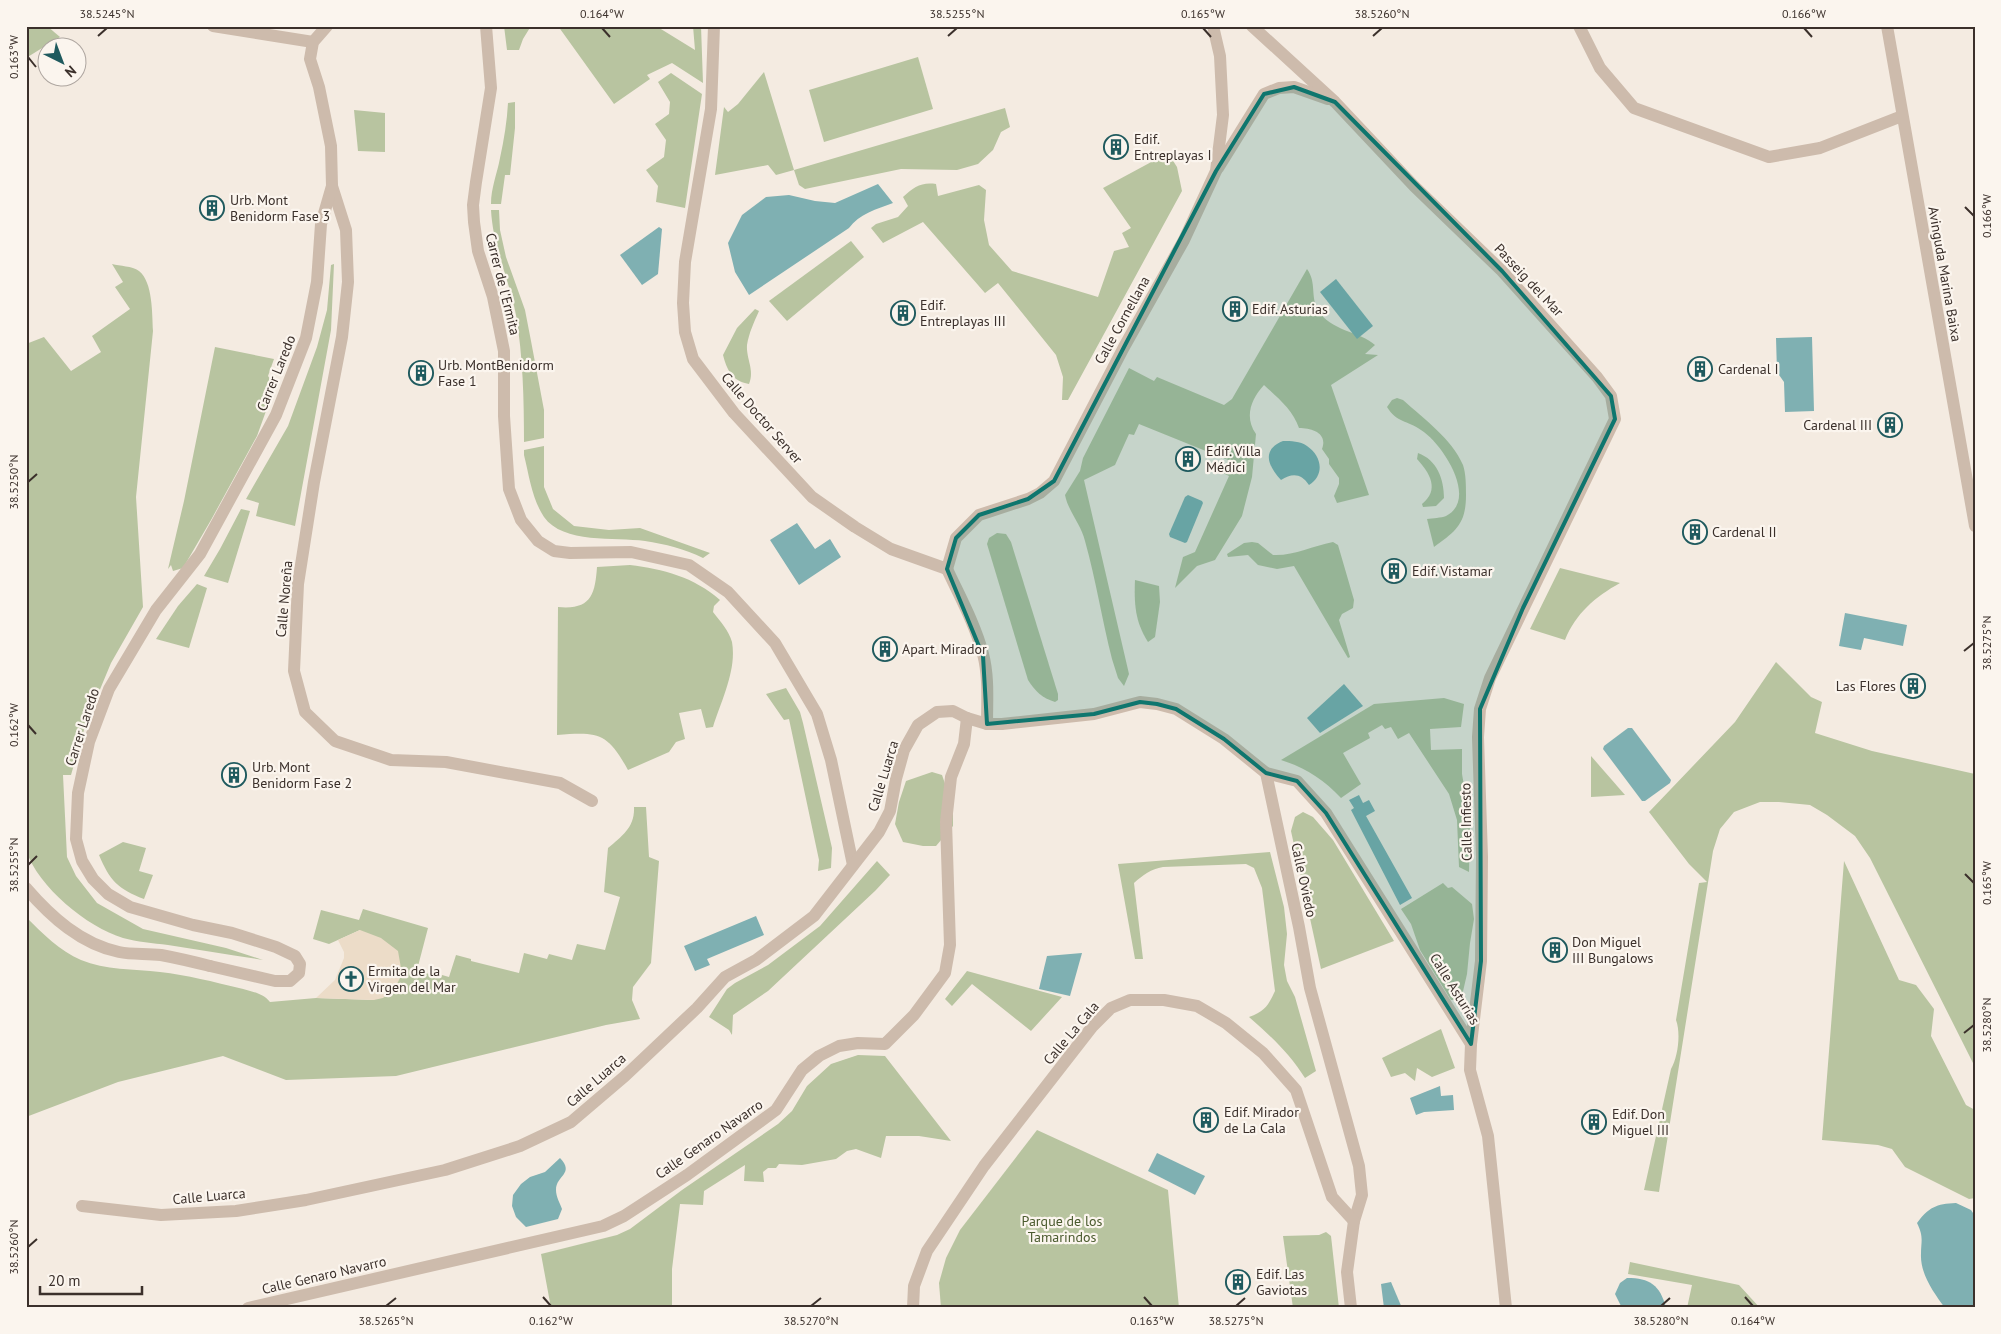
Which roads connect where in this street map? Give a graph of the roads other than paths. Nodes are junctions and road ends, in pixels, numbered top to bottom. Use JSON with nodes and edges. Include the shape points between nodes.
{"nodes":[{"id":1,"x":212,"y":26,"type":"edge"},
{"id":2,"x":326,"y":26,"type":"edge"},
{"id":3,"x":486,"y":26,"type":"edge"},
{"id":4,"x":714,"y":26,"type":"edge"},
{"id":5,"x":1213,"y":26,"type":"edge"},
{"id":6,"x":1252,"y":26,"type":"edge"},
{"id":7,"x":1579,"y":26,"type":"edge"},
{"id":8,"x":1887,"y":26,"type":"edge"},
{"id":9,"x":313,"y":42,"type":"junction"},
{"id":10,"x":1335,"y":102,"type":"junction"},
{"id":11,"x":1902,"y":116,"type":"junction"},
{"id":12,"x":1216,"y":171,"type":"junction"},
{"id":13,"x":332,"y":186,"type":"junction"},
{"id":14,"x":1975,"y":526,"type":"edge"},
{"id":15,"x":947,"y":569,"type":"junction"},
{"id":16,"x":1523,"y":608,"type":"joint"},
{"id":17,"x":966,"y":718,"type":"junction"},
{"id":18,"x":987,"y":724,"type":"junction"},
{"id":19,"x":1266,"y":773,"type":"junction"},
{"id":20,"x":592,"y":801,"type":"dead end"},
{"id":21,"x":853,"y":865,"type":"junction"},
{"id":22,"x":26,"y":888,"type":"edge"},
{"id":23,"x":1471,"y":1044,"type":"junction"},
{"id":24,"x":82,"y":1206,"type":"dead end"},
{"id":25,"x":1354,"y":1221,"type":"junction"},
{"id":26,"x":248,"y":1308,"type":"edge"},
{"id":27,"x":914,"y":1308,"type":"edge"},
{"id":28,"x":1351,"y":1308,"type":"edge"},
{"id":29,"x":1506,"y":1308,"type":"edge"}],
"edges":[{"from":1,"to":9,"type":"street"},
{"from":2,"to":9,"type":"street"},
{"from":3,"to":21,"type":"street","name":"Carrer de l'Ermita","via":[[491,88],[473,205],[474,222],[478,251],[493,297],[504,351],[509,489],[521,520],[538,541],[554,551],[631,552],[689,564],[728,592],[774,643],[817,714],[831,760]]},
{"from":4,"to":15,"type":"street","name":"Calle Doctor Server","via":[[711,108],[684,262],[685,332],[693,358],[734,413],[812,497],[891,549]]},
{"from":5,"to":12,"type":"street","name":"Calle Cornellana","via":[[1220,56],[1223,115]]},
{"from":6,"to":10,"type":"street","name":"Passeig del Mar"},
{"from":7,"to":11,"type":"street","via":[[1600,68],[1634,108],[1769,157],[1820,148]]},
{"from":8,"to":11,"type":"street","name":"Avinguda Marina Baixa"},
{"from":9,"to":13,"type":"street","via":[[310,59],[331,146]]},
{"from":10,"to":12,"type":"street","via":[[1294,87],[1264,94]]},
{"from":10,"to":16,"type":"street","name":"Passeig del Mar","via":[[1414,186],[1502,271],[1611,396],[1612,425]]},
{"from":11,"to":14,"type":"street","name":"Avinguda Marina Baixa"},
{"from":12,"to":15,"type":"street","name":"Calle Cornellana","via":[[1184,240],[1054,481],[1028,499],[979,515],[956,538]]},
{"from":13,"to":20,"type":"street","name":"Calle Noreña","via":[[346,230],[348,282],[342,337],[298,584],[294,671],[305,712],[335,741],[391,760],[451,763],[560,782]]},
{"from":13,"to":22,"type":"street","name":"Carrer Laredo","via":[[322,224],[317,282],[306,338],[276,415],[200,554],[156,610],[109,689],[89,742],[78,793],[76,838],[82,861],[93,879],[108,894],[130,908],[232,933],[276,948],[295,956],[300,964],[299,972],[290,981],[274,981],[160,955],[119,952],[64,926]]},
{"from":15,"to":18,"type":"street","via":[[974,625],[984,656]]},
{"from":16,"to":23,"type":"street","name":"Calle Infiesto","via":[[1490,678],[1480,709],[1481,960]]},
{"from":17,"to":18,"type":"street"},
{"from":17,"to":21,"type":"street","name":"Calle Luarca","via":[[953,711],[937,712],[918,725],[904,750],[890,811],[879,832]]},
{"from":17,"to":26,"type":"street","name":"Calle Genaro Navarro","via":[[964,744],[951,777],[946,822],[950,945],[945,973],[914,1015],[885,1044],[839,1046],[818,1056],[802,1070],[776,1110],[688,1175],[624,1216],[602,1226]]},
{"from":18,"to":19,"type":"street","via":[[1094,714],[1140,702],[1157,704],[1176,709],[1224,739]]},
{"from":19,"to":23,"type":"street","name":"Calle Asturias","via":[[1298,782],[1326,813]]},
{"from":19,"to":25,"type":"street","name":"Calle Oviedo","via":[[1310,988],[1359,1166],[1362,1195]]},
{"from":21,"to":24,"type":"street","name":"Calle Luarca","via":[[814,916],[756,960],[725,977],[697,1008],[571,1122],[520,1146],[445,1170],[306,1200],[236,1211],[161,1215]]},
{"from":23,"to":29,"type":"street","name":"Calle Asturias","via":[[1470,1070],[1488,1136]]},
{"from":25,"to":27,"type":"street","name":"Calle La Cala","via":[[1332,1197],[1296,1090],[1263,1052],[1226,1022],[1197,1006],[1164,1000],[1130,1000],[1111,1008],[1092,1027],[980,1172],[927,1251],[914,1286]]},
{"from":25,"to":28,"type":"street","name":"Calle Oviedo","via":[[1347,1272]]}]}
